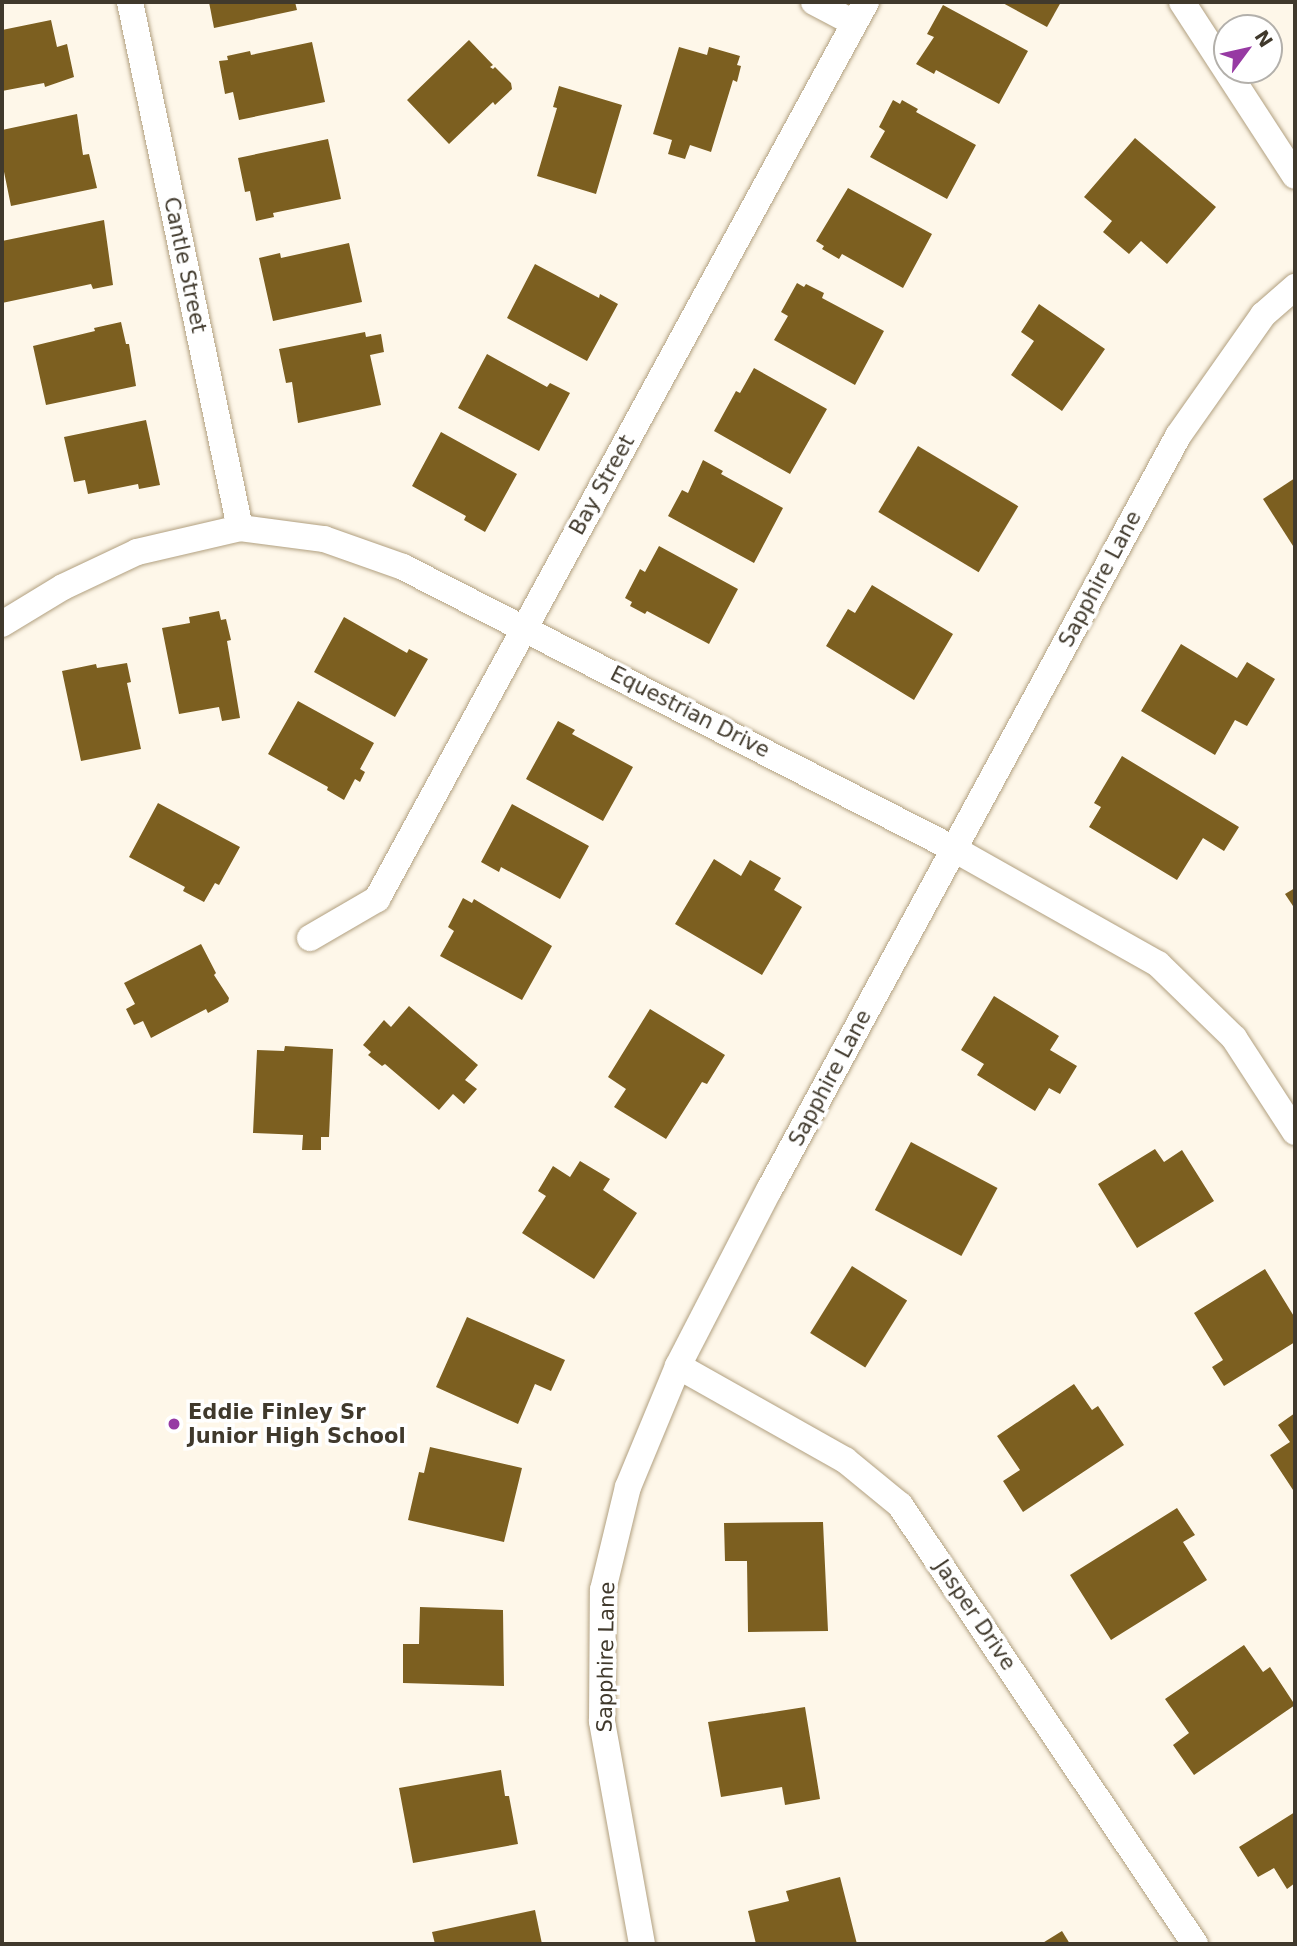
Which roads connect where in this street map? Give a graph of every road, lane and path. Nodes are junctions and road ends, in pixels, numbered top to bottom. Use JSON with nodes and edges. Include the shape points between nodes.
{"nodes":[{"id":1,"x":130,"y":2,"type":"edge"},
{"id":2,"x":814,"y":2,"type":"edge"},
{"id":3,"x":1182,"y":2,"type":"edge"},
{"id":4,"x":860,"y":12,"type":"edge"},
{"id":5,"x":1295,"y":176,"type":"edge"},
{"id":6,"x":1295,"y":287,"type":"edge"},
{"id":7,"x":240,"y":528,"type":"junction"},
{"id":8,"x":2,"y":624,"type":"edge"},
{"id":9,"x":525,"y":627,"type":"junction"},
{"id":10,"x":954,"y":849,"type":"junction"},
{"id":11,"x":310,"y":938,"type":"dead end"},
{"id":12,"x":1295,"y":1132,"type":"edge"},
{"id":13,"x":678,"y":1366,"type":"junction"},
{"id":14,"x":642,"y":1944,"type":"edge"},
{"id":15,"x":1195,"y":1944,"type":"edge"}],
"edges":[{"from":1,"to":7,"type":"street","name":"Cantle Street"},
{"from":2,"to":4,"type":"street"},
{"from":3,"to":5,"type":"street"},
{"from":4,"to":9,"type":"street","name":"Bay Street"},
{"from":6,"to":10,"type":"street","name":"Sapphire Lane","via":[[1263,315],[1178,436]]},
{"from":7,"to":8,"type":"street","name":"Equestrian Drive","via":[[137,552],[62,587]]},
{"from":7,"to":9,"type":"street","name":"Equestrian Drive","via":[[324,539],[404,567]]},
{"from":9,"to":10,"type":"street","name":"Equestrian Drive"},
{"from":9,"to":11,"type":"street","name":"Bay Street","via":[[377,899]]},
{"from":10,"to":12,"type":"street","name":"Equestrian Drive","via":[[1158,964],[1234,1038]]},
{"from":10,"to":13,"type":"street","name":"Sapphire Lane"},
{"from":13,"to":14,"type":"street","name":"Sapphire Lane","via":[[628,1487],[603,1590],[602,1721]]},
{"from":13,"to":15,"type":"street","name":"Jasper Drive","via":[[845,1460],[900,1505]]}]}
